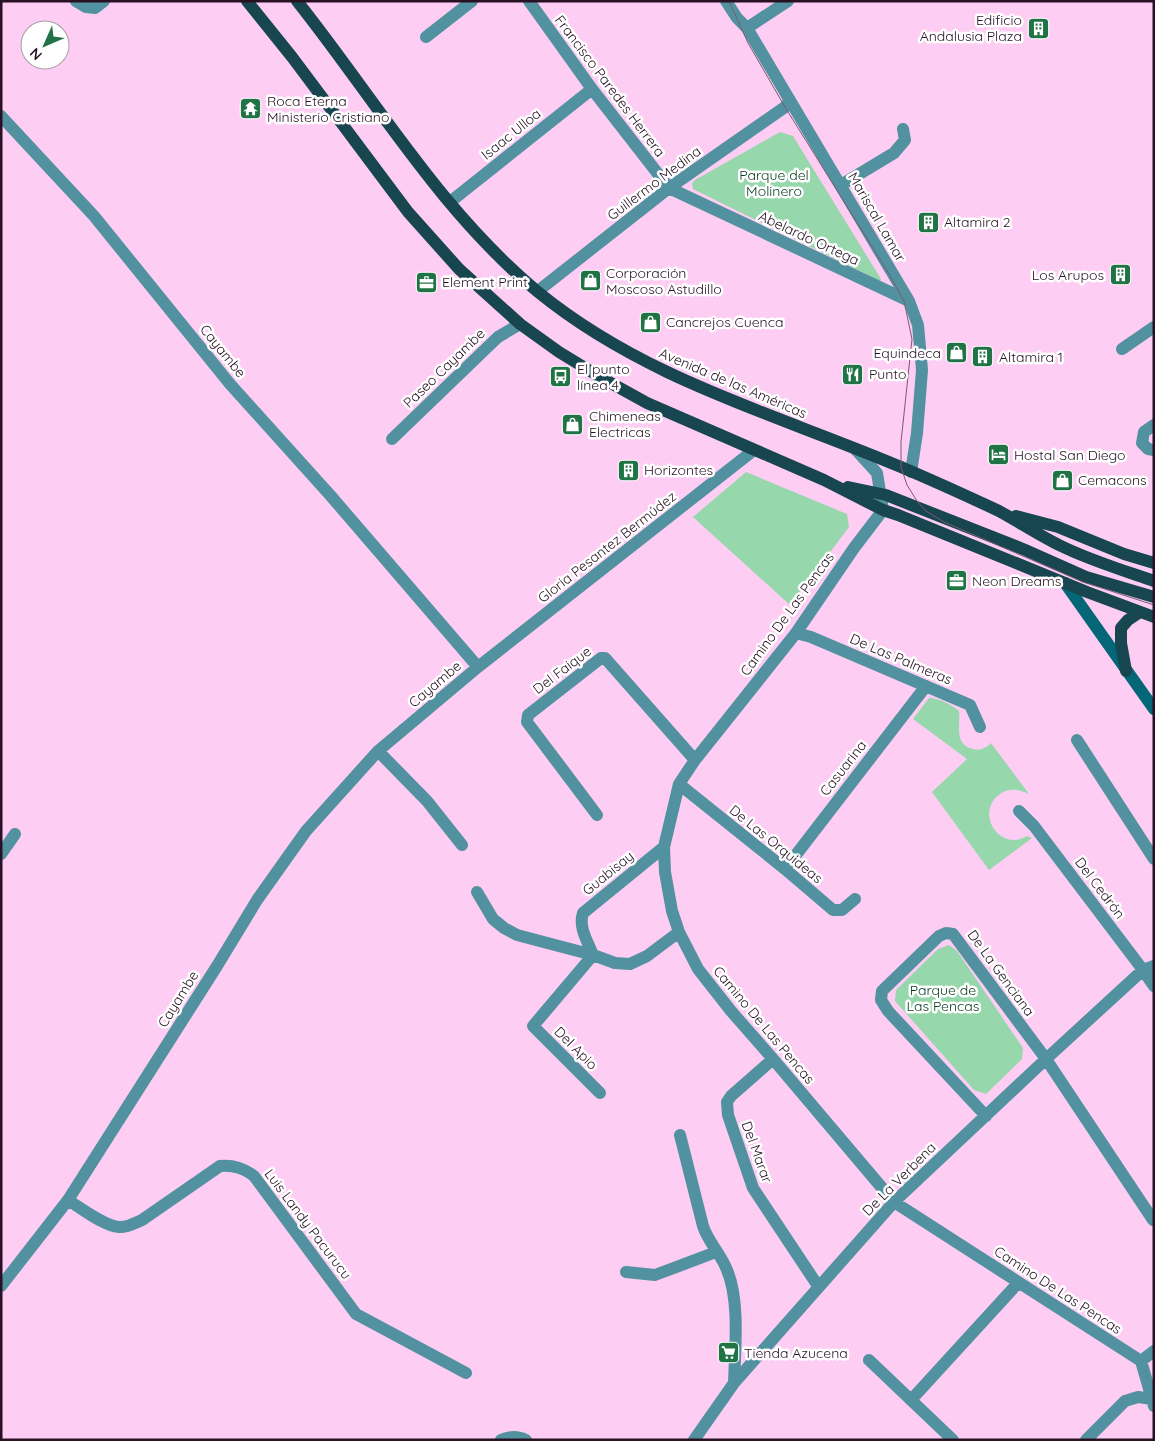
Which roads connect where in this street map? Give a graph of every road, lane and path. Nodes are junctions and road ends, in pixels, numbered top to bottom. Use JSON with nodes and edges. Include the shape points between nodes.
{"nodes":[{"id":1,"x":76,"y":1,"type":"edge"},
{"id":2,"x":104,"y":1,"type":"edge"},
{"id":3,"x":246,"y":1,"type":"edge"},
{"id":4,"x":297,"y":1,"type":"edge"},
{"id":5,"x":472,"y":1,"type":"edge"},
{"id":6,"x":529,"y":1,"type":"edge"},
{"id":7,"x":726,"y":1,"type":"edge"},
{"id":8,"x":788,"y":1,"type":"edge"},
{"id":9,"x":747,"y":28,"type":"junction"},
{"id":10,"x":426,"y":37,"type":"dead end"},
{"id":11,"x":592,"y":89,"type":"junction"},
{"id":12,"x":790,"y":100,"type":"junction"},
{"id":13,"x":1,"y":116,"type":"edge"},
{"id":14,"x":903,"y":129,"type":"dead end"},
{"id":15,"x":841,"y":185,"type":"junction"},
{"id":16,"x":669,"y":188,"type":"junction"},
{"id":17,"x":450,"y":202,"type":"junction"},
{"id":18,"x":538,"y":291,"type":"junction"},
{"id":19,"x":909,"y":302,"type":"junction"},
{"id":20,"x":520,"y":324,"type":"junction"},
{"id":21,"x":1154,"y":327,"type":"edge"},
{"id":22,"x":1122,"y":349,"type":"dead end"},
{"id":23,"x":1154,"y":425,"type":"edge"},
{"id":24,"x":392,"y":438,"type":"dead end"},
{"id":25,"x":754,"y":450,"type":"junction"},
{"id":26,"x":856,"y":450,"type":"junction"},
{"id":27,"x":1154,"y":450,"type":"edge"},
{"id":28,"x":912,"y":472,"type":"junction"},
{"id":29,"x":836,"y":485,"type":"junction"},
{"id":30,"x":880,"y":494,"type":"junction"},
{"id":31,"x":883,"y":510,"type":"junction"},
{"id":32,"x":926,"y":510,"type":"junction"},
{"id":33,"x":999,"y":511,"type":"junction"},
{"id":34,"x":1154,"y":563,"type":"edge"},
{"id":35,"x":1154,"y":581,"type":"edge"},
{"id":36,"x":1065,"y":583,"type":"junction"},
{"id":37,"x":1154,"y":597,"type":"edge"},
{"id":38,"x":1140,"y":612,"type":"junction"},
{"id":39,"x":1154,"y":617,"type":"edge"},
{"id":40,"x":796,"y":632,"type":"junction"},
{"id":41,"x":478,"y":667,"type":"junction"},
{"id":42,"x":1126,"y":671,"type":"junction"},
{"id":43,"x":926,"y":686,"type":"junction"},
{"id":44,"x":1154,"y":709,"type":"edge"},
{"id":45,"x":980,"y":727,"type":"dead end"},
{"id":46,"x":1077,"y":740,"type":"dead end"},
{"id":47,"x":378,"y":751,"type":"junction"},
{"id":48,"x":695,"y":760,"type":"junction"},
{"id":49,"x":679,"y":784,"type":"junction"},
{"id":50,"x":1019,"y":811,"type":"dead end"},
{"id":51,"x":596,"y":815,"type":"dead end"},
{"id":52,"x":15,"y":834,"type":"dead end"},
{"id":53,"x":462,"y":845,"type":"dead end"},
{"id":54,"x":664,"y":847,"type":"junction"},
{"id":55,"x":1,"y":854,"type":"edge"},
{"id":56,"x":1154,"y":859,"type":"edge"},
{"id":57,"x":785,"y":869,"type":"junction"},
{"id":58,"x":477,"y":892,"type":"dead end"},
{"id":59,"x":855,"y":899,"type":"dead end"},
{"id":60,"x":679,"y":932,"type":"junction"},
{"id":61,"x":593,"y":954,"type":"junction"},
{"id":62,"x":1149,"y":968,"type":"edge"},
{"id":63,"x":1154,"y":986,"type":"edge"},
{"id":64,"x":773,"y":1059,"type":"junction"},
{"id":65,"x":1046,"y":1059,"type":"junction"},
{"id":66,"x":600,"y":1093,"type":"dead end"},
{"id":67,"x":986,"y":1116,"type":"junction"},
{"id":68,"x":680,"y":1135,"type":"dead end"},
{"id":69,"x":68,"y":1200,"type":"junction"},
{"id":70,"x":894,"y":1202,"type":"junction"},
{"id":71,"x":1153,"y":1220,"type":"edge"},
{"id":72,"x":716,"y":1252,"type":"junction"},
{"id":73,"x":626,"y":1272,"type":"dead end"},
{"id":74,"x":1018,"y":1283,"type":"junction"},
{"id":75,"x":1,"y":1286,"type":"edge"},
{"id":76,"x":818,"y":1286,"type":"junction"},
{"id":77,"x":1154,"y":1351,"type":"edge"},
{"id":78,"x":869,"y":1360,"type":"dead end"},
{"id":79,"x":1141,"y":1361,"type":"junction"},
{"id":80,"x":466,"y":1373,"type":"dead end"},
{"id":81,"x":734,"y":1383,"type":"junction"},
{"id":82,"x":911,"y":1400,"type":"junction"},
{"id":83,"x":1153,"y":1403,"type":"edge"},
{"id":84,"x":501,"y":1440,"type":"edge"},
{"id":85,"x":526,"y":1440,"type":"edge"},
{"id":86,"x":694,"y":1440,"type":"edge"},
{"id":87,"x":953,"y":1440,"type":"edge"},
{"id":88,"x":1086,"y":1440,"type":"edge"}],
"edges":[{"from":1,"to":2,"type":"street","via":[[95,8]]},
{"from":3,"to":20,"type":"main road","via":[[408,212],[459,269]]},
{"from":4,"to":17,"type":"main road","name":"Avenida de las Américas"},
{"from":5,"to":10,"type":"street"},
{"from":6,"to":11,"type":"street","name":"Francisco Paredes Herrera"},
{"from":7,"to":9,"type":"street","name":"Mariscal Lamar"},
{"from":8,"to":9,"type":"street"},
{"from":9,"to":12,"type":"street","name":"Mariscal Lamar"},
{"from":11,"to":16,"type":"street","name":"Francisco Paredes Herrera"},
{"from":11,"to":17,"type":"street","name":"Isaac Ulloa"},
{"from":12,"to":15,"type":"street","name":"Mariscal Lamar"},
{"from":12,"to":16,"type":"street","name":"Guillermo Medina","via":[[785,107]]},
{"from":13,"to":41,"type":"street","name":"Cayambe","via":[[94,216],[230,384]]},
{"from":14,"to":15,"type":"street","via":[[905,140],[894,153]]},
{"from":15,"to":19,"type":"street","name":"Mariscal Lamar"},
{"from":16,"to":18,"type":"street","name":"Guillermo Medina"},
{"from":16,"to":19,"type":"street","name":"Abelardo Ortega"},
{"from":17,"to":18,"type":"main road","name":"Avenida de las Américas","via":[[488,245]]},
{"from":18,"to":26,"type":"main road","name":"Avenida de las Américas","via":[[615,346],[671,375]]},
{"from":19,"to":28,"type":"street","name":"Mariscal Lamar","via":[[918,326],[921,362]]},
{"from":20,"to":24,"type":"street","name":"Paseo Cayambe","via":[[498,337]]},
{"from":20,"to":25,"type":"main road","via":[[559,352],[647,403]]},
{"from":21,"to":22,"type":"street"},
{"from":23,"to":27,"type":"street","via":[[1144,432],[1142,443]]},
{"from":25,"to":29,"type":"main road"},
{"from":25,"to":41,"type":"street","name":"Gloria Pesantez Bermúdez"},
{"from":26,"to":28,"type":"main road","name":"Avenida de las Américas"},
{"from":26,"to":30,"type":"street","via":[[877,473]]},
{"from":28,"to":33,"type":"main road","name":"Avenida de las Américas"},
{"from":29,"to":30,"type":"main road"},
{"from":29,"to":31,"type":"main road"},
{"from":30,"to":31,"type":"street"},
{"from":30,"to":32,"type":"main road"},
{"from":31,"to":32,"type":"main road","via":[[902,506]]},
{"from":31,"to":36,"type":"main road"},
{"from":31,"to":40,"type":"street","name":"Camino De Las Pencas"},
{"from":32,"to":37,"type":"main road","via":[[1086,576]]},
{"from":33,"to":34,"type":"main road","name":"Avenida de las Américas","via":[[1058,527]]},
{"from":33,"to":35,"type":"main road","name":"Avenida de las Américas","via":[[1060,546],[1106,566]]},
{"from":36,"to":38,"type":"main road"},
{"from":36,"to":42,"type":"street"},
{"from":38,"to":39,"type":"main road"},
{"from":38,"to":42,"type":"main road","via":[[1121,628]]},
{"from":40,"to":43,"type":"street","name":"De Las Palmeras"},
{"from":40,"to":48,"type":"street","name":"Camino De Las Pencas"},
{"from":41,"to":47,"type":"street","name":"Cayambe"},
{"from":42,"to":44,"type":"street"},
{"from":43,"to":45,"type":"street","name":"De Las Palmeras","via":[[970,705]]},
{"from":43,"to":57,"type":"street","name":"Casuarina"},
{"from":46,"to":56,"type":"street"},
{"from":47,"to":53,"type":"street","via":[[427,801]]},
{"from":47,"to":69,"type":"street","name":"Cayambe","via":[[306,831],[257,900]]},
{"from":48,"to":49,"type":"street","name":"Camino De Las Pencas"},
{"from":48,"to":51,"type":"street","name":"Del Faique","via":[[605,658],[601,658],[527,718]]},
{"from":49,"to":54,"type":"street","name":"Camino De Las Pencas"},
{"from":49,"to":57,"type":"street","name":"De Las Orquideas"},
{"from":50,"to":62,"type":"street","name":"Del Cedrón"},
{"from":52,"to":55,"type":"street"},
{"from":54,"to":60,"type":"street","name":"Camino De Las Pencas","via":[[669,898]]},
{"from":54,"to":61,"type":"street","name":"Guabisay","via":[[583,913],[582,928]]},
{"from":57,"to":59,"type":"street","name":"De Las Orquideas","via":[[833,910],[842,910]]},
{"from":58,"to":61,"type":"street","via":[[494,919],[517,935]]},
{"from":60,"to":61,"type":"street","via":[[647,956],[630,964],[615,963]]},
{"from":60,"to":64,"type":"street","name":"Camino De Las Pencas","via":[[698,969]]},
{"from":61,"to":66,"type":"street","name":"Del Apio","via":[[533,1026]]},
{"from":62,"to":63,"type":"street","name":"Del Cedrón"},
{"from":62,"to":65,"type":"street","name":"De La Verbena"},
{"from":64,"to":70,"type":"street","name":"Camino De Las Pencas"},
{"from":64,"to":76,"type":"street","name":"Del Marar","via":[[731,1096],[727,1102],[728,1115],[753,1188]]},
{"from":65,"to":67,"type":"street","name":"De La Verbena"},
{"from":65,"to":67,"type":"street","name":"De La Genciana","via":[[953,934],[939,936],[882,991],[881,1000]]},
{"from":65,"to":71,"type":"street","name":"De La Genciana"},
{"from":67,"to":70,"type":"street","name":"De La Verbena"},
{"from":68,"to":72,"type":"street","via":[[706,1236]]},
{"from":69,"to":75,"type":"street","name":"Cayambe"},
{"from":69,"to":80,"type":"street","name":"Luis Landy Pacurucu","via":[[118,1227],[142,1220],[220,1166],[244,1169],[254,1176],[356,1314]]},
{"from":70,"to":74,"type":"street","name":"Camino De Las Pencas"},
{"from":70,"to":76,"type":"street","name":"De La Verbena"},
{"from":72,"to":73,"type":"street","via":[[655,1275]]},
{"from":72,"to":81,"type":"street","via":[[727,1269],[734,1290]]},
{"from":74,"to":79,"type":"street","name":"Camino De Las Pencas"},
{"from":74,"to":82,"type":"street"},
{"from":76,"to":81,"type":"street","name":"De La Verbena"},
{"from":77,"to":79,"type":"street"},
{"from":78,"to":82,"type":"street"},
{"from":79,"to":83,"type":"street"},
{"from":81,"to":86,"type":"street","name":"De La Verbena"},
{"from":82,"to":87,"type":"street"},
{"from":83,"to":88,"type":"street","via":[[1138,1397],[1125,1401]]},
{"from":84,"to":85,"type":"street","via":[[520,1437]]}]}
